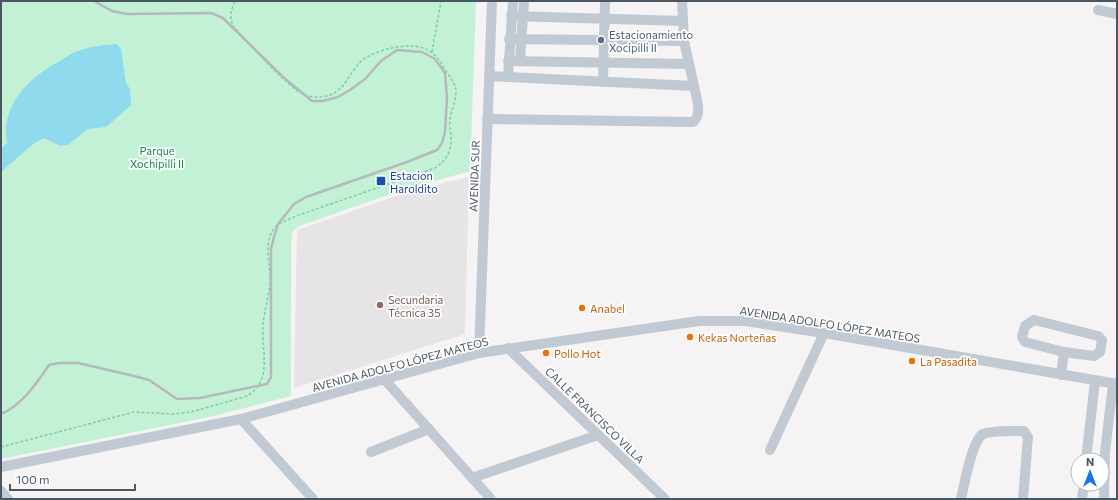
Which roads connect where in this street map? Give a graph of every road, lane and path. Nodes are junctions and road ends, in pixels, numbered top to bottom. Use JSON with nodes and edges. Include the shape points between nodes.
{"nodes":[{"id":1,"x":236,"y":1,"type":"edge"},
{"id":2,"x":441,"y":1,"type":"edge"},
{"id":3,"x":492,"y":1,"type":"edge"},
{"id":4,"x":512,"y":1,"type":"edge"},
{"id":5,"x":524,"y":1,"type":"edge"},
{"id":6,"x":605,"y":1,"type":"edge"},
{"id":7,"x":682,"y":1,"type":"edge"},
{"id":8,"x":1098,"y":10,"type":"dead end"},
{"id":9,"x":1117,"y":14,"type":"edge"},
{"id":10,"x":511,"y":16,"type":"junction"},
{"id":11,"x":522,"y":17,"type":"junction"},
{"id":12,"x":604,"y":20,"type":"junction"},
{"id":13,"x":683,"y":21,"type":"junction"},
{"id":14,"x":509,"y":39,"type":"junction"},
{"id":15,"x":520,"y":39,"type":"junction"},
{"id":16,"x":604,"y":40,"type":"junction"},
{"id":17,"x":684,"y":41,"type":"junction"},
{"id":18,"x":432,"y":52,"type":"junction"},
{"id":19,"x":508,"y":61,"type":"junction"},
{"id":20,"x":520,"y":61,"type":"junction"},
{"id":21,"x":604,"y":63,"type":"junction"},
{"id":22,"x":689,"y":64,"type":"junction"},
{"id":23,"x":489,"y":76,"type":"junction"},
{"id":24,"x":508,"y":78,"type":"junction"},
{"id":25,"x":603,"y":82,"type":"junction"},
{"id":26,"x":694,"y":86,"type":"junction"},
{"id":27,"x":488,"y":119,"type":"junction"},
{"id":28,"x":824,"y":333,"type":"junction"},
{"id":29,"x":508,"y":348,"type":"junction"},
{"id":30,"x":1064,"y":352,"type":"junction"},
{"id":31,"x":479,"y":353,"type":"junction"},
{"id":32,"x":1061,"y":375,"type":"junction"},
{"id":33,"x":385,"y":380,"type":"junction"},
{"id":34,"x":1095,"y":381,"type":"junction"},
{"id":35,"x":1115,"y":384,"type":"edge"},
{"id":36,"x":241,"y":418,"type":"junction"},
{"id":37,"x":429,"y":429,"type":"junction"},
{"id":38,"x":598,"y":435,"type":"junction"},
{"id":39,"x":1,"y":446,"type":"edge"},
{"id":40,"x":770,"y":450,"type":"dead end"},
{"id":41,"x":370,"y":452,"type":"dead end"},
{"id":42,"x":1087,"y":452,"type":"edge"},
{"id":43,"x":1,"y":467,"type":"edge"},
{"id":44,"x":472,"y":478,"type":"junction"},
{"id":45,"x":1,"y":491,"type":"edge"},
{"id":46,"x":660,"y":498,"type":"edge"},
{"id":47,"x":8,"y":499,"type":"edge"},
{"id":48,"x":314,"y":499,"type":"edge"},
{"id":49,"x":491,"y":499,"type":"edge"},
{"id":50,"x":961,"y":499,"type":"edge"},
{"id":51,"x":1023,"y":499,"type":"edge"},
{"id":52,"x":1104,"y":499,"type":"edge"}],
"edges":[{"from":1,"to":18,"type":"path","via":[[231,11],[230,20],[233,26],[293,87],[306,95],[319,97],[332,94],[348,80],[367,57],[386,50],[413,46]]},
{"from":2,"to":18,"type":"path"},
{"from":3,"to":23,"type":"street","name":"AVENIDA SUR"},
{"from":4,"to":10,"type":"street"},
{"from":5,"to":11,"type":"street"},
{"from":6,"to":12,"type":"street"},
{"from":7,"to":13,"type":"street"},
{"from":8,"to":9,"type":"street"},
{"from":10,"to":11,"type":"street"},
{"from":10,"to":14,"type":"street"},
{"from":11,"to":12,"type":"street"},
{"from":11,"to":15,"type":"street"},
{"from":12,"to":13,"type":"street"},
{"from":12,"to":16,"type":"street"},
{"from":13,"to":17,"type":"street"},
{"from":14,"to":15,"type":"street"},
{"from":14,"to":19,"type":"street"},
{"from":15,"to":16,"type":"street"},
{"from":15,"to":20,"type":"street"},
{"from":16,"to":17,"type":"street"},
{"from":16,"to":21,"type":"street"},
{"from":17,"to":22,"type":"street"},
{"from":18,"to":39,"type":"path","via":[[454,82],[456,90],[450,117],[452,138],[445,162],[435,168],[296,216],[277,225],[272,231],[269,242],[268,300],[263,328],[264,371],[254,392],[191,412],[134,412]]},
{"from":19,"to":20,"type":"street"},
{"from":19,"to":24,"type":"street"},
{"from":20,"to":21,"type":"street"},
{"from":21,"to":22,"type":"street"},
{"from":21,"to":25,"type":"street"},
{"from":22,"to":26,"type":"street"},
{"from":23,"to":24,"type":"street"},
{"from":23,"to":27,"type":"street","name":"AVENIDA SUR"},
{"from":24,"to":25,"type":"street"},
{"from":25,"to":26,"type":"street"},
{"from":26,"to":27,"type":"street","via":[[698,112],[693,122]]},
{"from":27,"to":31,"type":"street","name":"AVENIDA SUR"},
{"from":28,"to":29,"type":"street","name":"AVENIDA ADOLFO LÓPEZ MATEOS","via":[[745,321],[699,321]]},
{"from":28,"to":32,"type":"street","name":"AVENIDA ADOLFO LÓPEZ MATEOS"},
{"from":28,"to":40,"type":"street"},
{"from":29,"to":31,"type":"street","name":"AVENIDA ADOLFO LÓPEZ MATEOS"},
{"from":29,"to":38,"type":"street","name":"CALLE FRANCISCO VILLA"},
{"from":30,"to":30,"type":"street","via":[[1094,356],[1100,352],[1102,340],[1098,336],[1034,320],[1025,326],[1022,337],[1025,342]]},
{"from":30,"to":32,"type":"street"},
{"from":31,"to":33,"type":"street","name":"AVENIDA ADOLFO LÓPEZ MATEOS"},
{"from":32,"to":34,"type":"street","name":"AVENIDA ADOLFO LÓPEZ MATEOS"},
{"from":33,"to":36,"type":"street","name":"AVENIDA ADOLFO LÓPEZ MATEOS"},
{"from":33,"to":37,"type":"street"},
{"from":34,"to":35,"type":"street","name":"AVENIDA ADOLFO LÓPEZ MATEOS"},
{"from":34,"to":42,"type":"street"},
{"from":35,"to":52,"type":"street","via":[[1105,452]]},
{"from":36,"to":43,"type":"street","name":"AVENIDA ADOLFO LÓPEZ MATEOS"},
{"from":36,"to":48,"type":"street"},
{"from":37,"to":41,"type":"street"},
{"from":37,"to":44,"type":"street"},
{"from":38,"to":44,"type":"street"},
{"from":38,"to":46,"type":"street","name":"CALLE FRANCISCO VILLA"},
{"from":44,"to":49,"type":"street"},
{"from":45,"to":47,"type":"street"},
{"from":50,"to":51,"type":"street","via":[[970,463],[978,440],[983,434],[1024,431],[1028,436]]}]}
